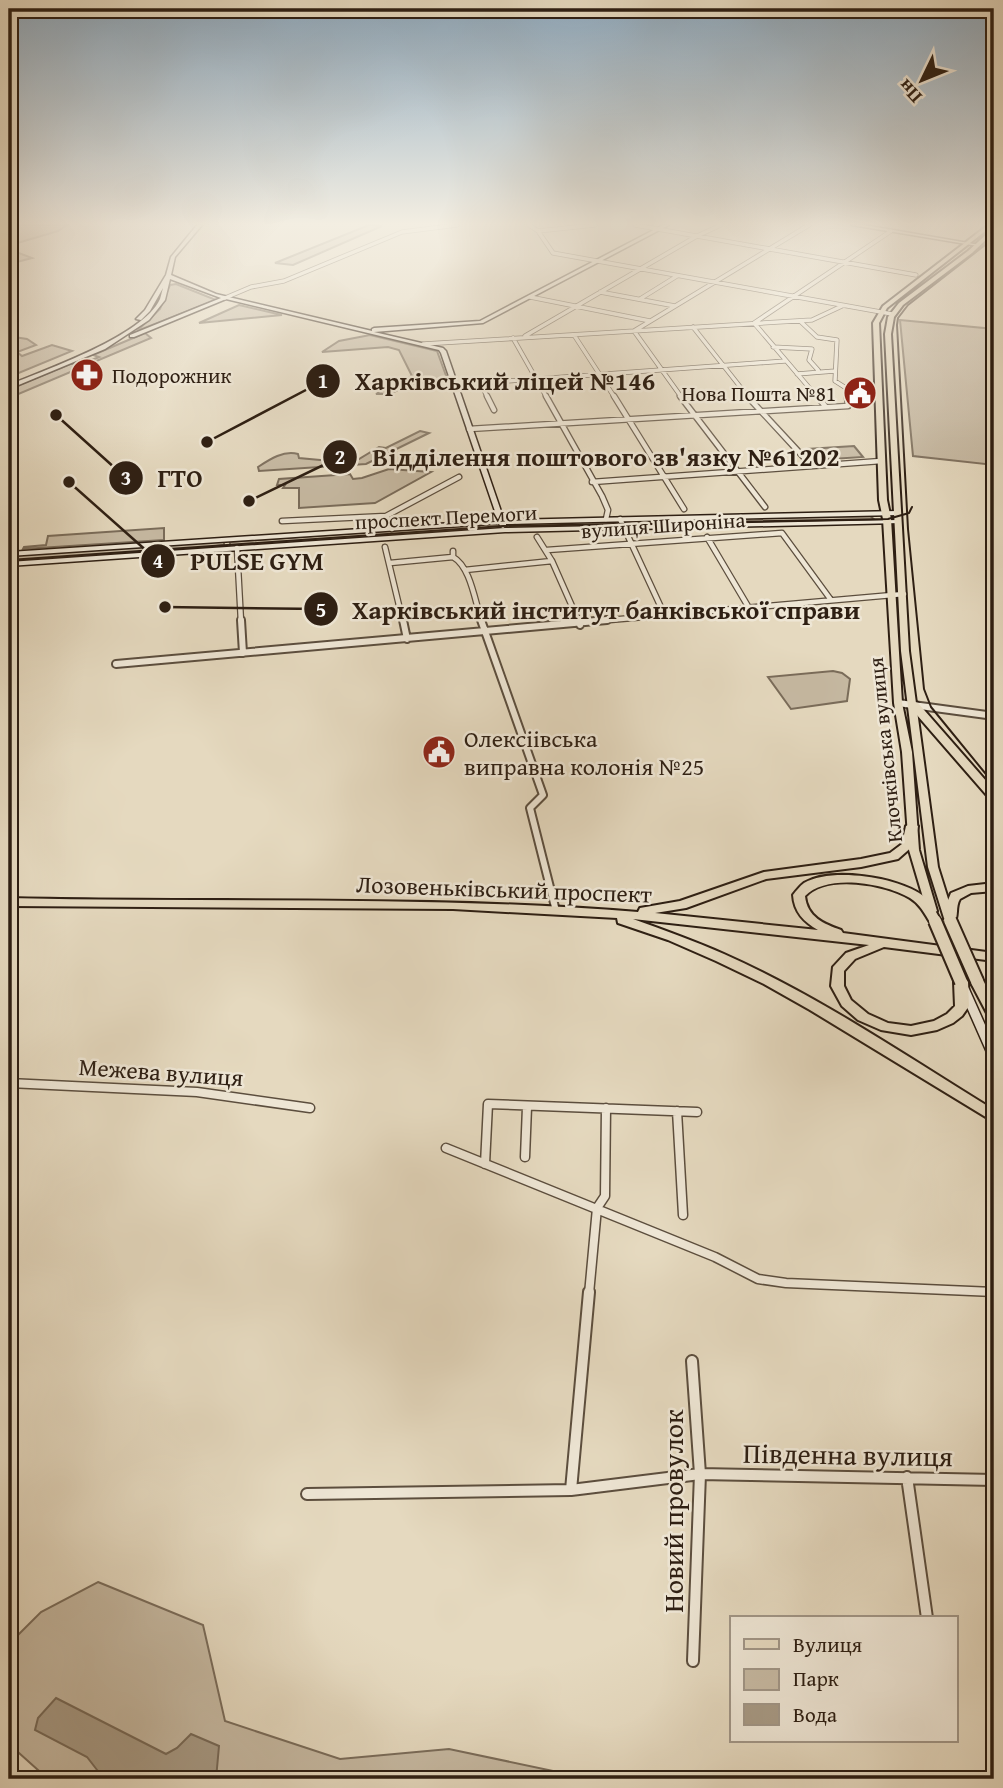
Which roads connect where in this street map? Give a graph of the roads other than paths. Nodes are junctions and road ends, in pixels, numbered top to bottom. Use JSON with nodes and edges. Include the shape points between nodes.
{"nodes":[{"id":1,"x":148,"y":308,"type":"edge"},
{"id":2,"x":158,"y":308,"type":"edge"},
{"id":3,"x":200,"y":308,"type":"edge"},
{"id":4,"x":269,"y":308,"type":"edge"},
{"id":5,"x":508,"y":308,"type":"edge"},
{"id":6,"x":571,"y":308,"type":"edge"},
{"id":7,"x":587,"y":308,"type":"edge"},
{"id":8,"x":672,"y":308,"type":"edge"},
{"id":9,"x":774,"y":308,"type":"edge"},
{"id":10,"x":837,"y":308,"type":"edge"},
{"id":11,"x":856,"y":308,"type":"edge"},
{"id":12,"x":887,"y":308,"type":"edge"},
{"id":13,"x":897,"y":308,"type":"edge"},
{"id":14,"x":881,"y":313,"type":"junction"},
{"id":15,"x":892,"y":314,"type":"junction"},
{"id":16,"x":800,"y":320,"type":"junction"},
{"id":17,"x":650,"y":321,"type":"junction"},
{"id":18,"x":754,"y":323,"type":"junction"},
{"id":19,"x":693,"y":327,"type":"junction"},
{"id":20,"x":363,"y":331,"type":"junction"},
{"id":21,"x":634,"y":331,"type":"junction"},
{"id":22,"x":574,"y":335,"type":"junction"},
{"id":23,"x":524,"y":336,"type":"junction"},
{"id":24,"x":513,"y":338,"type":"junction"},
{"id":25,"x":423,"y":344,"type":"junction"},
{"id":26,"x":773,"y":347,"type":"junction"},
{"id":27,"x":103,"y":348,"type":"junction"},
{"id":28,"x":785,"y":361,"type":"junction"},
{"id":29,"x":725,"y":365,"type":"junction"},
{"id":30,"x":659,"y":370,"type":"junction"},
{"id":31,"x":818,"y":370,"type":"junction"},
{"id":32,"x":835,"y":371,"type":"junction"},
{"id":33,"x":598,"y":374,"type":"junction"},
{"id":34,"x":797,"y":374,"type":"junction"},
{"id":35,"x":536,"y":378,"type":"junction"},
{"id":36,"x":9,"y":384,"type":"edge"},
{"id":37,"x":825,"y":406,"type":"junction"},
{"id":38,"x":494,"y":410,"type":"dead end"},
{"id":39,"x":758,"y":410,"type":"junction"},
{"id":40,"x":696,"y":414,"type":"junction"},
{"id":41,"x":631,"y":419,"type":"junction"},
{"id":42,"x":562,"y":424,"type":"junction"},
{"id":43,"x":469,"y":429,"type":"junction"},
{"id":44,"x":881,"y":461,"type":"junction"},
{"id":45,"x":810,"y":464,"type":"junction"},
{"id":46,"x":739,"y":471,"type":"junction"},
{"id":47,"x":666,"y":476,"type":"junction"},
{"id":48,"x":459,"y":477,"type":"dead end"},
{"id":49,"x":592,"y":482,"type":"junction"},
{"id":50,"x":765,"y":507,"type":"dead end"},
{"id":51,"x":684,"y":509,"type":"dead end"},
{"id":52,"x":386,"y":516,"type":"junction"},
{"id":53,"x":887,"y":518,"type":"junction"},
{"id":54,"x":898,"y":518,"type":"junction"},
{"id":55,"x":606,"y":519,"type":"junction"},
{"id":56,"x":620,"y":519,"type":"junction"},
{"id":57,"x":282,"y":521,"type":"dead end"},
{"id":58,"x":503,"y":526,"type":"junction"},
{"id":59,"x":623,"y":527,"type":"junction"},
{"id":60,"x":392,"y":529,"type":"junction"},
{"id":61,"x":537,"y":537,"type":"dead end"},
{"id":62,"x":707,"y":537,"type":"junction"},
{"id":63,"x":631,"y":543,"type":"junction"},
{"id":64,"x":385,"y":547,"type":"dead end"},
{"id":65,"x":237,"y":548,"type":"junction"},
{"id":66,"x":547,"y":550,"type":"junction"},
{"id":67,"x":9,"y":554,"type":"edge"},
{"id":68,"x":552,"y":561,"type":"junction"},
{"id":69,"x":390,"y":563,"type":"junction"},
{"id":70,"x":9,"y":564,"type":"edge"},
{"id":71,"x":466,"y":570,"type":"junction"},
{"id":72,"x":904,"y":594,"type":"junction"},
{"id":73,"x":890,"y":596,"type":"junction"},
{"id":74,"x":831,"y":600,"type":"junction"},
{"id":75,"x":749,"y":608,"type":"junction"},
{"id":76,"x":665,"y":616,"type":"junction"},
{"id":77,"x":580,"y":625,"type":"junction"},
{"id":78,"x":485,"y":633,"type":"junction"},
{"id":79,"x":407,"y":639,"type":"junction"},
{"id":80,"x":243,"y":653,"type":"junction"},
{"id":81,"x":116,"y":664,"type":"dead end"},
{"id":82,"x":898,"y":703,"type":"junction"},
{"id":83,"x":914,"y":705,"type":"junction"},
{"id":84,"x":994,"y":716,"type":"edge"},
{"id":85,"x":994,"y":797,"type":"edge"},
{"id":86,"x":912,"y":826,"type":"junction"},
{"id":87,"x":994,"y":887,"type":"edge"},
{"id":88,"x":9,"y":902,"type":"edge"},
{"id":89,"x":556,"y":911,"type":"junction"},
{"id":90,"x":599,"y":913,"type":"junction"},
{"id":91,"x":935,"y":920,"type":"junction"},
{"id":92,"x":950,"y":920,"type":"junction"},
{"id":93,"x":888,"y":944,"type":"junction"},
{"id":94,"x":992,"y":956,"type":"edge"},
{"id":95,"x":977,"y":981,"type":"junction"},
{"id":96,"x":961,"y":982,"type":"junction"},
{"id":97,"x":994,"y":1014,"type":"edge"},
{"id":98,"x":994,"y":1020,"type":"edge"},
{"id":99,"x":994,"y":1057,"type":"edge"},
{"id":100,"x":9,"y":1083,"type":"edge"},
{"id":101,"x":527,"y":1107,"type":"junction"},
{"id":102,"x":310,"y":1108,"type":"dead end"},
{"id":103,"x":606,"y":1108,"type":"junction"},
{"id":104,"x":677,"y":1111,"type":"junction"},
{"id":105,"x":697,"y":1112,"type":"dead end"},
{"id":106,"x":994,"y":1117,"type":"edge"},
{"id":107,"x":446,"y":1148,"type":"dead end"},
{"id":108,"x":525,"y":1157,"type":"dead end"},
{"id":109,"x":485,"y":1164,"type":"junction"},
{"id":110,"x":597,"y":1208,"type":"junction"},
{"id":111,"x":683,"y":1215,"type":"dead end"},
{"id":112,"x":994,"y":1292,"type":"edge"},
{"id":113,"x":692,"y":1361,"type":"dead end"},
{"id":114,"x":700,"y":1474,"type":"junction"},
{"id":115,"x":907,"y":1478,"type":"junction"},
{"id":116,"x":994,"y":1480,"type":"edge"},
{"id":117,"x":571,"y":1490,"type":"junction"},
{"id":118,"x":307,"y":1494,"type":"dead end"},
{"id":119,"x":927,"y":1616,"type":"edge"},
{"id":120,"x":693,"y":1661,"type":"dead end"}],
"edges":[{"from":1,"to":36,"type":"main road","via":[[101,344]]},
{"from":2,"to":27,"type":"main road"},
{"from":3,"to":27,"type":"main road"},
{"from":4,"to":20,"type":"main road"},
{"from":5,"to":20,"type":"main road","via":[[481,322]]},
{"from":6,"to":23,"type":"street"},
{"from":7,"to":17,"type":"street"},
{"from":8,"to":17,"type":"street"},
{"from":9,"to":18,"type":"street"},
{"from":10,"to":16,"type":"street","via":[[815,319]]},
{"from":11,"to":14,"type":"street"},
{"from":12,"to":14,"type":"main road"},
{"from":13,"to":15,"type":"main road"},
{"from":14,"to":15,"type":"street"},
{"from":14,"to":44,"type":"main road","name":"Клочківська вулиця","via":[[875,334]]},
{"from":15,"to":54,"type":"main road","name":"Клочківська вулиця","via":[[888,334]]},
{"from":16,"to":18,"type":"street"},
{"from":16,"to":32,"type":"street","via":[[817,337],[837,340]]},
{"from":17,"to":21,"type":"street"},
{"from":18,"to":19,"type":"street"},
{"from":18,"to":26,"type":"street"},
{"from":19,"to":21,"type":"street"},
{"from":19,"to":29,"type":"street"},
{"from":20,"to":25,"type":"main road"},
{"from":21,"to":22,"type":"street"},
{"from":21,"to":30,"type":"street"},
{"from":22,"to":23,"type":"street"},
{"from":22,"to":33,"type":"street"},
{"from":23,"to":24,"type":"street"},
{"from":24,"to":25,"type":"street"},
{"from":24,"to":35,"type":"street"},
{"from":25,"to":43,"type":"main road","via":[[444,352]]},
{"from":26,"to":28,"type":"street"},
{"from":26,"to":31,"type":"street","via":[[812,349],[809,360]]},
{"from":27,"to":36,"type":"main road"},
{"from":28,"to":29,"type":"street"},
{"from":28,"to":34,"type":"street"},
{"from":29,"to":30,"type":"street"},
{"from":29,"to":39,"type":"street"},
{"from":30,"to":33,"type":"street"},
{"from":30,"to":40,"type":"street"},
{"from":31,"to":32,"type":"street"},
{"from":31,"to":34,"type":"street","via":[[812,375]]},
{"from":32,"to":37,"type":"street","via":[[835,381],[846,388],[849,404]]},
{"from":33,"to":35,"type":"street"},
{"from":33,"to":41,"type":"street"},
{"from":34,"to":37,"type":"street"},
{"from":35,"to":38,"type":"street","via":[[480,383]]},
{"from":35,"to":42,"type":"street"},
{"from":37,"to":39,"type":"street"},
{"from":39,"to":40,"type":"street"},
{"from":39,"to":45,"type":"street"},
{"from":40,"to":41,"type":"street"},
{"from":40,"to":46,"type":"street"},
{"from":41,"to":42,"type":"street"},
{"from":41,"to":47,"type":"street"},
{"from":42,"to":43,"type":"street"},
{"from":42,"to":49,"type":"street"},
{"from":43,"to":58,"type":"main road"},
{"from":44,"to":45,"type":"street"},
{"from":44,"to":53,"type":"main road","name":"Клочківська вулиця"},
{"from":45,"to":46,"type":"street"},
{"from":46,"to":47,"type":"street"},
{"from":46,"to":50,"type":"street"},
{"from":47,"to":49,"type":"street"},
{"from":47,"to":51,"type":"street"},
{"from":48,"to":52,"type":"street"},
{"from":49,"to":55,"type":"street","via":[[606,503]]},
{"from":52,"to":57,"type":"street"},
{"from":52,"to":60,"type":"street"},
{"from":53,"to":54,"type":"main road"},
{"from":53,"to":56,"type":"main road","name":"проспект Перемоги"},
{"from":53,"to":59,"type":"main road","name":"проспект Перемоги"},
{"from":53,"to":73,"type":"main road","name":"Клочківська вулиця"},
{"from":54,"to":72,"type":"main road","name":"Клочківська вулиця"},
{"from":55,"to":56,"type":"main road","name":"проспект Перемоги"},
{"from":55,"to":58,"type":"main road","name":"проспект Перемоги"},
{"from":56,"to":59,"type":"street"},
{"from":58,"to":59,"type":"main road","name":"проспект Перемоги"},
{"from":58,"to":60,"type":"main road","name":"проспект Перемоги"},
{"from":58,"to":65,"type":"main road","name":"проспект Перемоги"},
{"from":59,"to":63,"type":"street"},
{"from":60,"to":67,"type":"main road","name":"проспект Перемоги"},
{"from":61,"to":66,"type":"street"},
{"from":62,"to":63,"type":"street","name":"вулиця Широніна"},
{"from":62,"to":74,"type":"street","name":"вулиця Широніна","via":[[782,533]]},
{"from":62,"to":75,"type":"street"},
{"from":63,"to":66,"type":"street","name":"вулиця Широніна"},
{"from":63,"to":76,"type":"street"},
{"from":64,"to":69,"type":"street"},
{"from":65,"to":70,"type":"main road","name":"проспект Перемоги"},
{"from":65,"to":80,"type":"street"},
{"from":66,"to":68,"type":"street"},
{"from":68,"to":71,"type":"street"},
{"from":68,"to":77,"type":"street"},
{"from":69,"to":71,"type":"street","via":[[453,554]]},
{"from":69,"to":79,"type":"street"},
{"from":71,"to":78,"type":"street"},
{"from":72,"to":73,"type":"street"},
{"from":72,"to":83,"type":"main road","name":"Клочківська вулиця","via":[[905,651]]},
{"from":73,"to":74,"type":"street"},
{"from":73,"to":82,"type":"main road","name":"Клочківська вулиця"},
{"from":74,"to":75,"type":"street"},
{"from":75,"to":76,"type":"street"},
{"from":76,"to":77,"type":"street"},
{"from":77,"to":78,"type":"street"},
{"from":78,"to":79,"type":"street"},
{"from":78,"to":89,"type":"street","via":[[543,795],[530,808]]},
{"from":79,"to":80,"type":"street"},
{"from":80,"to":81,"type":"street"},
{"from":82,"to":83,"type":"street"},
{"from":82,"to":86,"type":"main road","name":"Клочківська вулиця"},
{"from":83,"to":84,"type":"street"},
{"from":83,"to":85,"type":"highway"},
{"from":83,"to":92,"type":"main road","name":"Клочківська вулиця","via":[[933,867]]},
{"from":86,"to":90,"type":"highway","via":[[908,845],[888,858],[764,876],[665,909]]},
{"from":86,"to":91,"type":"main road","name":"Клочківська вулиця","via":[[916,864]]},
{"from":87,"to":92,"type":"highway","via":[[974,888],[956,896],[949,907]]},
{"from":88,"to":89,"type":"highway","name":"Лозовеньківський проспект","via":[[453,905]]},
{"from":89,"to":90,"type":"highway","name":"Лозовеньківський проспект"},
{"from":90,"to":93,"type":"highway","name":"Лозовеньківський проспект"},
{"from":90,"to":106,"type":"highway","via":[[757,973]]},
{"from":91,"to":93,"type":"highway","via":[[918,898],[885,884],[828,880],[800,891],[801,909],[815,923],[842,935]]},
{"from":91,"to":96,"type":"main road","name":"Клочківська вулиця","bridge":true},
{"from":92,"to":95,"type":"main road","name":"Клочківська вулиця","bridge":true},
{"from":93,"to":94,"type":"highway","name":"Лозовеньківський проспект"},
{"from":93,"to":96,"type":"highway","via":[[856,953],[843,962],[837,974],[836,986],[845,1003],[870,1021],[911,1032],[943,1023],[962,1006]]},
{"from":95,"to":97,"type":"highway"},
{"from":95,"to":98,"type":"main road"},
{"from":96,"to":99,"type":"main road"},
{"from":100,"to":102,"type":"street","name":"Межева вулиця","via":[[157,1089]]},
{"from":101,"to":103,"type":"street"},
{"from":101,"to":108,"type":"street"},
{"from":101,"to":109,"type":"street","via":[[488,1104]]},
{"from":103,"to":104,"type":"street"},
{"from":103,"to":110,"type":"street","via":[[605,1196]]},
{"from":104,"to":105,"type":"street"},
{"from":104,"to":111,"type":"street"},
{"from":107,"to":109,"type":"street"},
{"from":109,"to":110,"type":"street"},
{"from":110,"to":112,"type":"street","via":[[715,1256],[758,1279]]},
{"from":110,"to":117,"type":"street"},
{"from":113,"to":114,"type":"street","name":"Новий провулок"},
{"from":114,"to":115,"type":"street","name":"Південна вулиця"},
{"from":114,"to":117,"type":"street","name":"Південна вулиця"},
{"from":114,"to":120,"type":"street","name":"Новий провулок"},
{"from":115,"to":116,"type":"street","name":"Південна вулиця"},
{"from":115,"to":119,"type":"street"},
{"from":117,"to":118,"type":"street","name":"Південна вулиця"}]}
